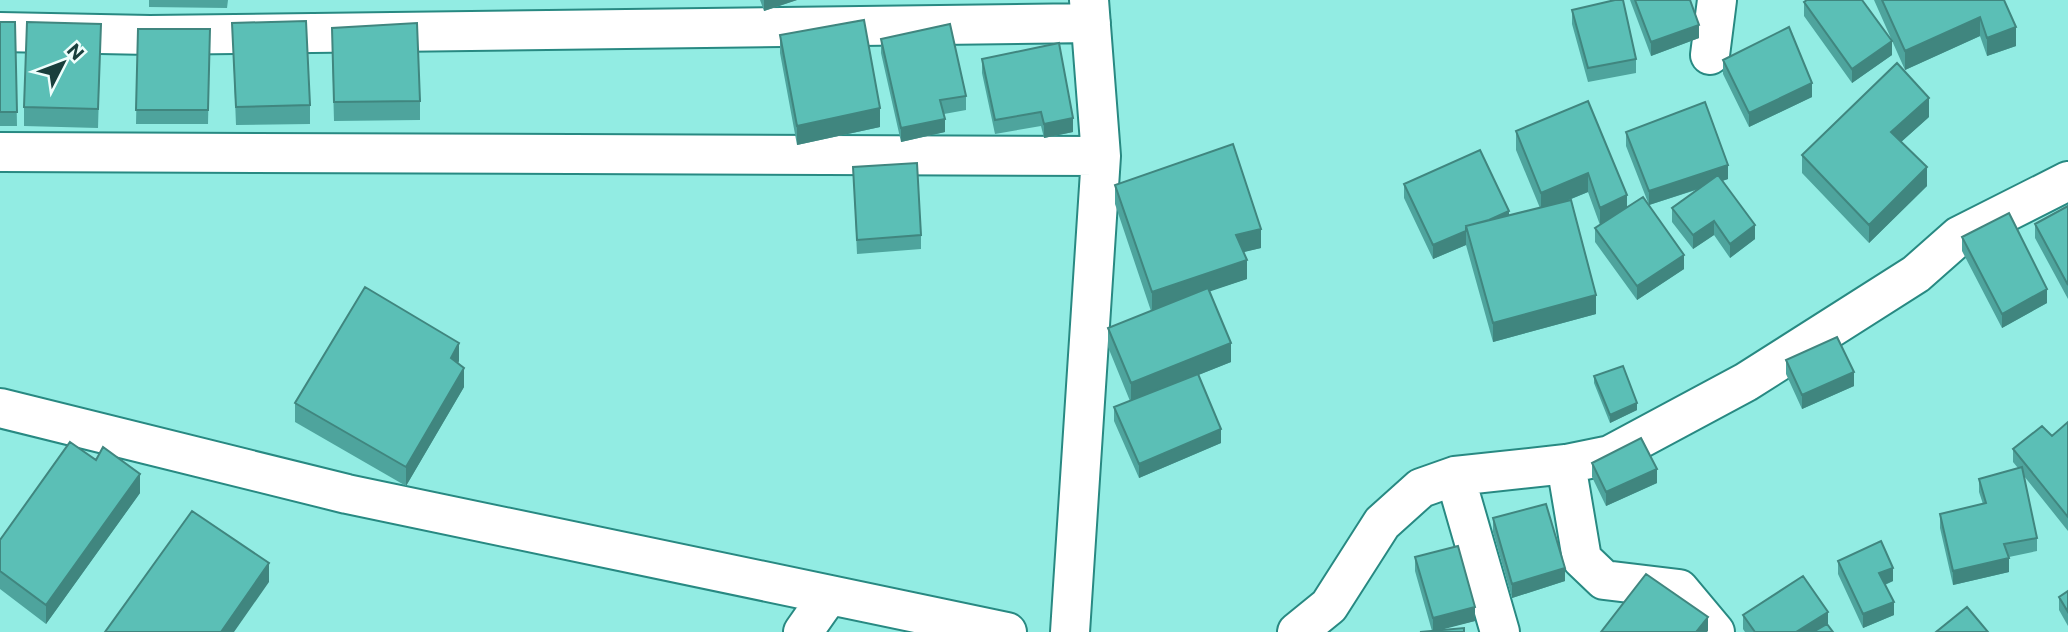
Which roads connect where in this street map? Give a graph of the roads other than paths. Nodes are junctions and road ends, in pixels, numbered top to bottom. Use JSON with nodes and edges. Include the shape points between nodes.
{"nodes":[{"id":1,"x":1717,"y":0,"type":"edge"},
{"id":2,"x":1090,"y":12,"type":"edge"},
{"id":3,"x":0,"y":32,"type":"edge"},
{"id":4,"x":1710,"y":55,"type":"dead end"},
{"id":5,"x":0,"y":152,"type":"edge"},
{"id":6,"x":1101,"y":156,"type":"junction"},
{"id":7,"x":2068,"y":181,"type":"edge"},
{"id":8,"x":0,"y":408,"type":"edge"},
{"id":9,"x":1566,"y":464,"type":"junction"},
{"id":10,"x":1455,"y":476,"type":"junction"},
{"id":11,"x":829,"y":595,"type":"junction"},
{"id":12,"x":803,"y":632,"type":"edge"},
{"id":13,"x":1007,"y":632,"type":"edge"},
{"id":14,"x":1070,"y":632,"type":"edge"},
{"id":15,"x":1297,"y":632,"type":"edge"},
{"id":16,"x":1500,"y":632,"type":"edge"},
{"id":17,"x":1715,"y":632,"type":"edge"}],
"edges":[{"from":1,"to":4,"type":"street"},
{"from":2,"to":3,"type":"street","via":[[150,35]]},
{"from":2,"to":6,"type":"street"},
{"from":5,"to":6,"type":"street"},
{"from":6,"to":14,"type":"street"},
{"from":7,"to":9,"type":"street","via":[[1959,236],[1916,274],[1746,382],[1610,455]]},
{"from":8,"to":11,"type":"street","via":[[347,494]]},
{"from":9,"to":10,"type":"street"},
{"from":9,"to":17,"type":"street","via":[[1582,559],[1604,580],[1679,589]]},
{"from":10,"to":15,"type":"street","via":[[1421,488],[1382,523],[1329,606]]},
{"from":10,"to":16,"type":"street"},
{"from":11,"to":12,"type":"street"},
{"from":11,"to":13,"type":"street"}]}
